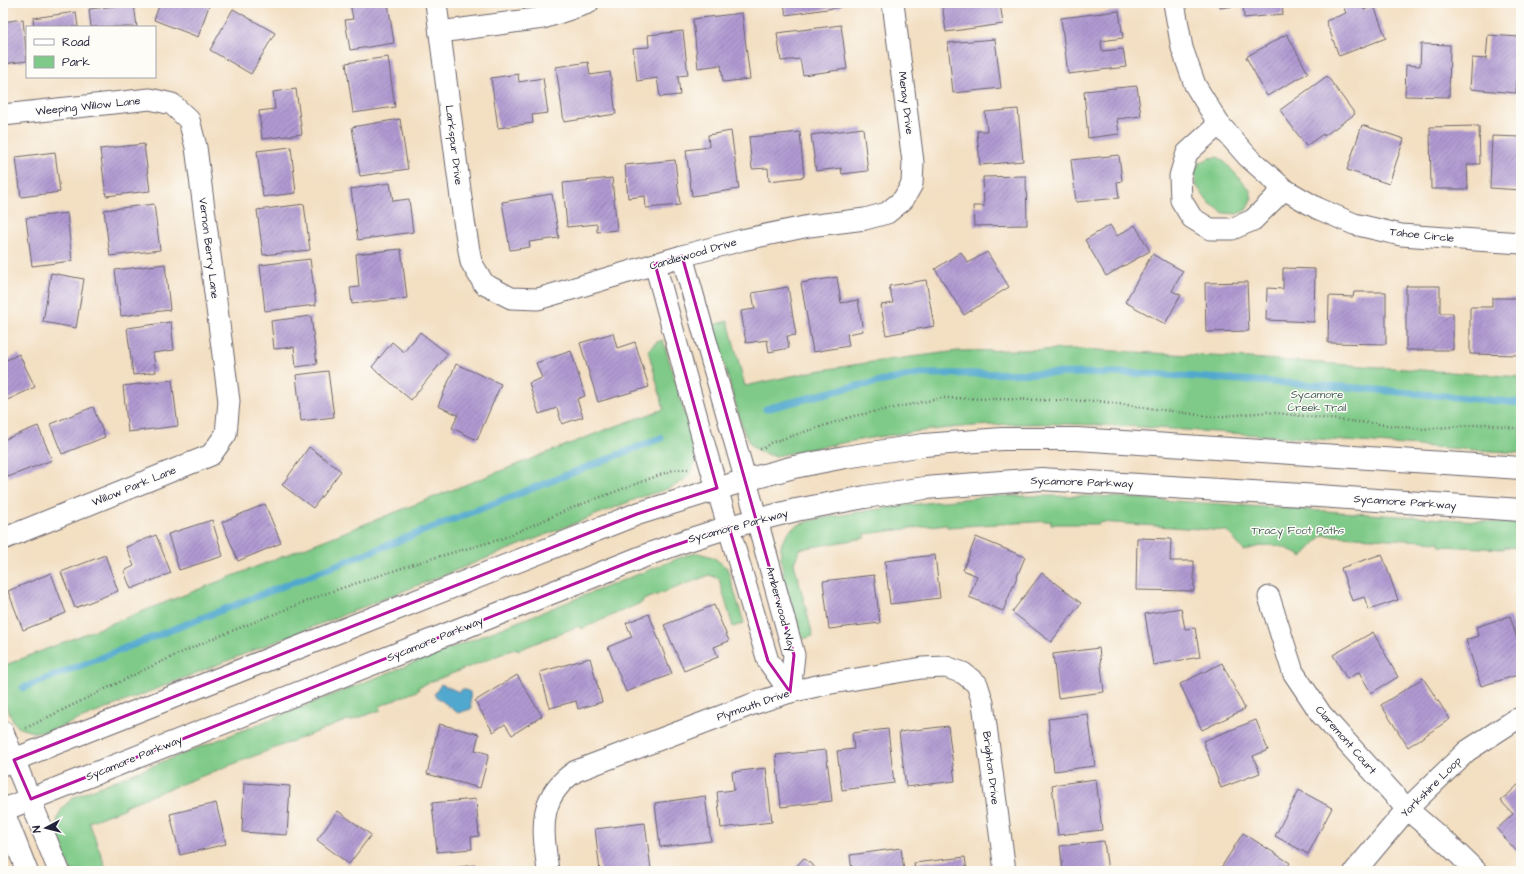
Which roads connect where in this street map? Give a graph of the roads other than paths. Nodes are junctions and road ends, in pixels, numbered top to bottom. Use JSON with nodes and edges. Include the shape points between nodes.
{"nodes":[{"id":1,"x":436,"y":3,"type":"edge"},
{"id":2,"x":588,"y":3,"type":"edge"},
{"id":3,"x":893,"y":3,"type":"edge"},
{"id":4,"x":1174,"y":3,"type":"edge"},
{"id":5,"x":440,"y":32,"type":"junction"},
{"id":6,"x":172,"y":104,"type":"joint"},
{"id":7,"x":3,"y":115,"type":"edge"},
{"id":8,"x":1219,"y":124,"type":"junction"},
{"id":9,"x":1284,"y":189,"type":"junction"},
{"id":10,"x":903,"y":200,"type":"joint"},
{"id":11,"x":1521,"y":243,"type":"edge"},
{"id":12,"x":682,"y":256,"type":"junction"},
{"id":13,"x":655,"y":264,"type":"junction"},
{"id":14,"x":484,"y":284,"type":"joint"},
{"id":15,"x":229,"y":401,"type":"joint"},
{"id":16,"x":1521,"y":468,"type":"edge"},
{"id":17,"x":746,"y":480,"type":"junction"},
{"id":18,"x":717,"y":488,"type":"junction"},
{"id":19,"x":1521,"y":510,"type":"edge"},
{"id":20,"x":757,"y":520,"type":"junction"},
{"id":21,"x":729,"y":527,"type":"junction"},
{"id":22,"x":3,"y":539,"type":"edge"},
{"id":23,"x":1269,"y":597,"type":"dead end"},
{"id":24,"x":962,"y":673,"type":"joint"},
{"id":25,"x":790,"y":692,"type":"junction"},
{"id":26,"x":1521,"y":718,"type":"edge"},
{"id":27,"x":3,"y":732,"type":"edge"},
{"id":28,"x":8,"y":762,"type":"edge"},
{"id":29,"x":31,"y":799,"type":"junction"},
{"id":30,"x":1407,"y":809,"type":"junction"},
{"id":31,"x":3,"y":810,"type":"edge"},
{"id":32,"x":27,"y":871,"type":"edge"},
{"id":33,"x":59,"y":871,"type":"edge"},
{"id":34,"x":548,"y":871,"type":"edge"},
{"id":35,"x":1004,"y":871,"type":"edge"},
{"id":36,"x":1355,"y":871,"type":"edge"},
{"id":37,"x":1476,"y":871,"type":"edge"}],
"edges":[{"from":1,"to":5,"type":"street","name":"Larkspur Drive"},
{"from":2,"to":5,"type":"street","via":[[543,18]]},
{"from":3,"to":10,"type":"street","name":"Menay Drive","via":[[913,162],[912,184]]},
{"from":4,"to":8,"type":"street","name":"Tahoe Circle","via":[[1184,56],[1196,85]]},
{"from":5,"to":14,"type":"street","name":"Larkspur Drive","via":[[471,262]]},
{"from":6,"to":7,"type":"street","name":"Weeping Willow Lane","via":[[150,99]]},
{"from":6,"to":15,"type":"street","name":"Vernon Berry Lane","via":[[189,120],[196,147]]},
{"from":8,"to":9,"type":"street","name":"Tahoe Circle","via":[[1248,157]]},
{"from":8,"to":9,"type":"street","via":[[1187,153],[1180,176],[1181,200],[1192,218],[1210,229],[1232,229],[1253,220]]},
{"from":9,"to":11,"type":"street","name":"Tahoe Circle","via":[[1317,208],[1354,224],[1401,235]]},
{"from":10,"to":12,"type":"street","name":"Candlewood Drive","via":[[887,213],[865,219],[809,226]]},
{"from":12,"to":13,"type":"street","name":"Candlewood Drive"},
{"from":12,"to":17,"type":"street","name":"Amberwood Way"},
{"from":13,"to":14,"type":"street","name":"Candlewood Drive","via":[[538,299],[511,298]]},
{"from":13,"to":18,"type":"street"},
{"from":15,"to":22,"type":"street","name":"Willow Park Lane","via":[[226,434],[210,455]]},
{"from":16,"to":17,"type":"main road","via":[[1076,439],[1002,439],[924,445],[845,457]]},
{"from":17,"to":18,"type":"main road"},
{"from":17,"to":20,"type":"street","name":"Amberwood Way"},
{"from":18,"to":21,"type":"street"},
{"from":18,"to":28,"type":"main road","via":[[637,514]]},
{"from":19,"to":20,"type":"main road","name":"Sycamore Parkway","via":[[1041,479],[880,494]]},
{"from":20,"to":21,"type":"main road","name":"Sycamore Parkway"},
{"from":20,"to":25,"type":"street","name":"Amberwood Way","via":[[794,655]]},
{"from":21,"to":25,"type":"street","via":[[768,661]]},
{"from":21,"to":29,"type":"main road","name":"Sycamore Parkway","via":[[652,553]]},
{"from":23,"to":30,"type":"street","name":"Claremont Court","via":[[1293,672],[1321,714]]},
{"from":24,"to":25,"type":"street","name":"Plymouth Drive","via":[[946,667],[922,668]]},
{"from":24,"to":35,"type":"street","name":"Brighton Drive","via":[[977,684],[983,703]]},
{"from":25,"to":34,"type":"street","name":"Plymouth Drive","via":[[576,771],[565,779],[556,789],[546,808],[544,830]]},
{"from":26,"to":30,"type":"street","name":"Yorkshire Loop","via":[[1467,751]]},
{"from":27,"to":28,"type":"street"},
{"from":28,"to":29,"type":"street"},
{"from":29,"to":31,"type":"main road","name":"Sycamore Parkway"},
{"from":29,"to":33,"type":"street"},
{"from":30,"to":36,"type":"street","name":"Yorkshire Loop"},
{"from":30,"to":37,"type":"street","name":"Claremont Court"},
{"from":31,"to":32,"type":"street"}]}
